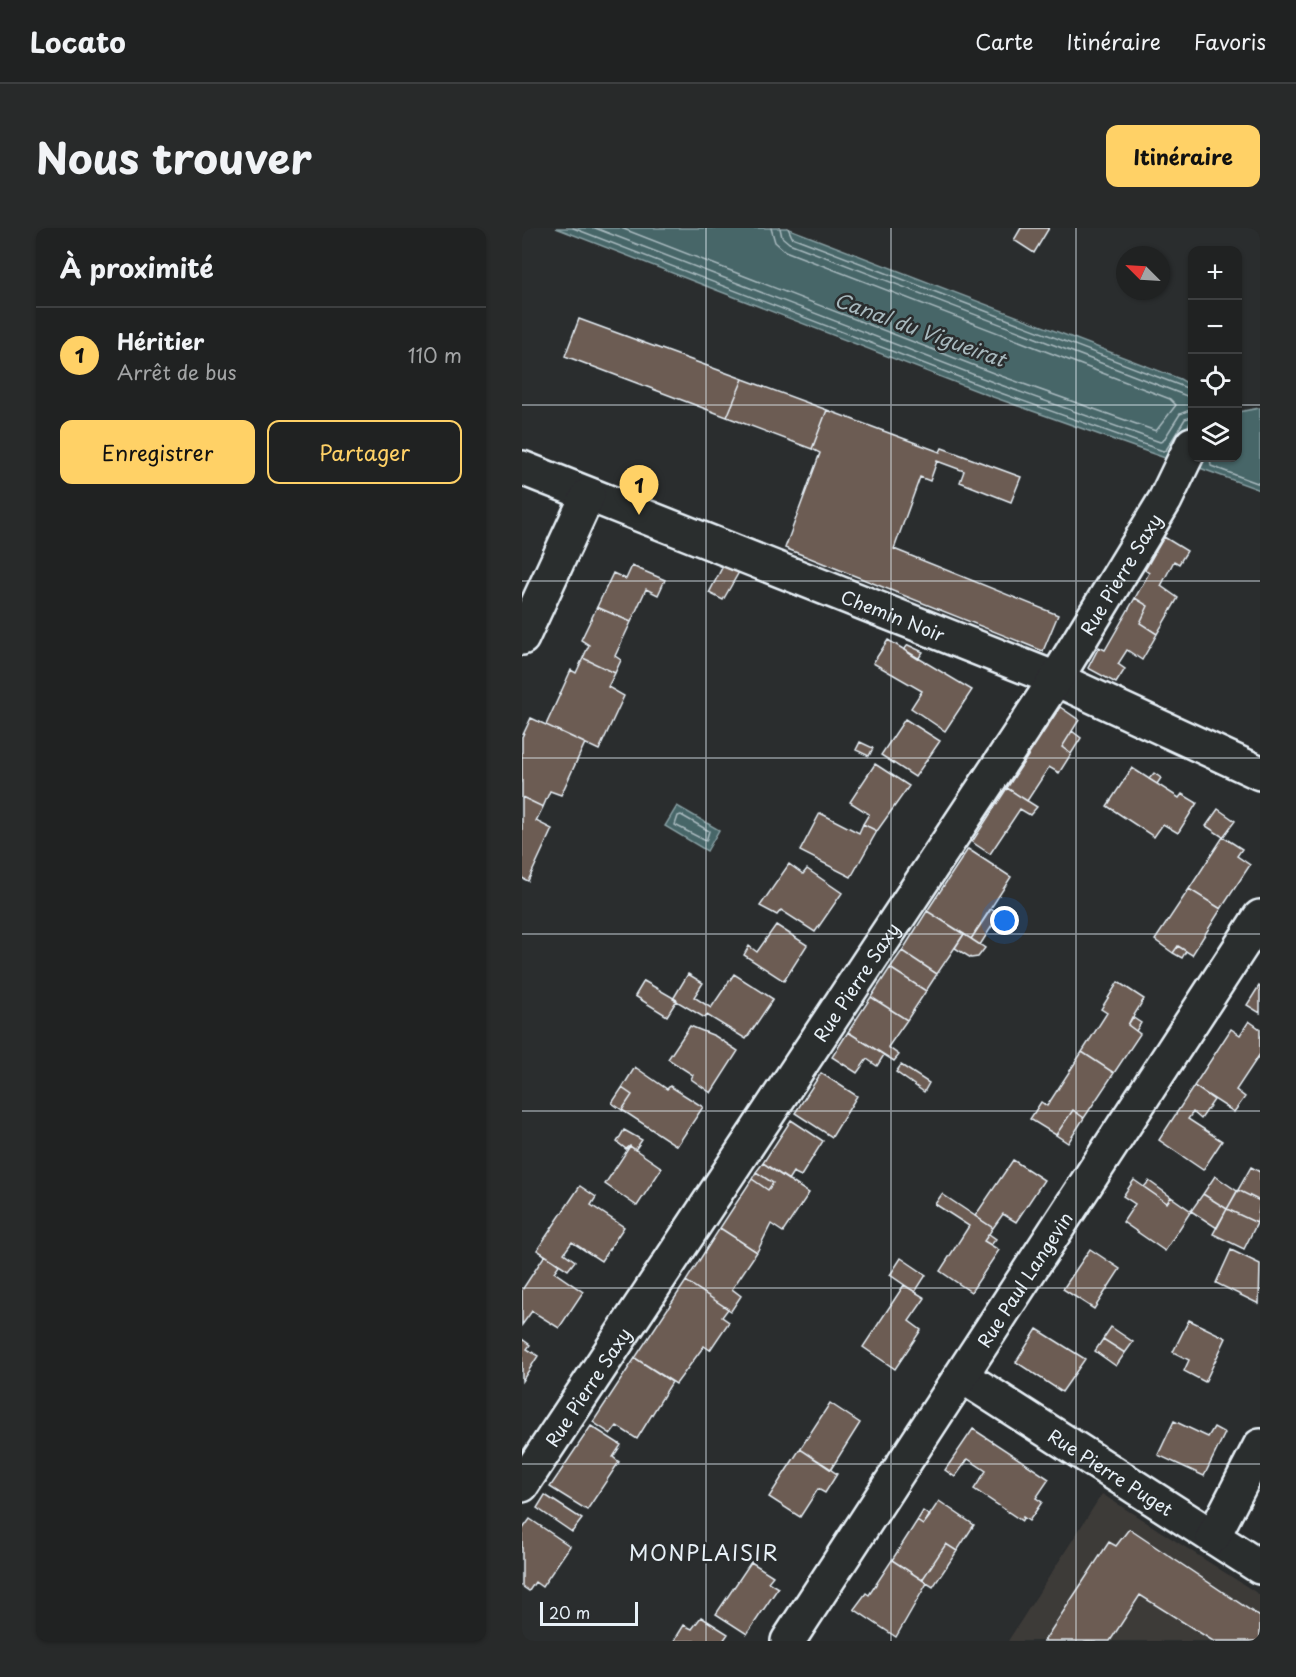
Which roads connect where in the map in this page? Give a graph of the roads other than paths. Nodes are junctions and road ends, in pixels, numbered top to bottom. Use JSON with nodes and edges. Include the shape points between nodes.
{"nodes":[{"id":1,"x":1185,"y":457,"type":"edge"},
{"id":2,"x":522,"y":468,"type":"edge"},
{"id":3,"x":588,"y":495,"type":"junction"},
{"id":4,"x":522,"y":638,"type":"edge"},
{"id":5,"x":1056,"y":679,"type":"junction"},
{"id":6,"x":1260,"y":773,"type":"edge"},
{"id":7,"x":1260,"y":917,"type":"edge"},
{"id":8,"x":962,"y":1376,"type":"junction"},
{"id":9,"x":1260,"y":1446,"type":"edge"},
{"id":10,"x":522,"y":1485,"type":"edge"},
{"id":11,"x":1213,"y":1537,"type":"junction"},
{"id":12,"x":1260,"y":1567,"type":"edge"},
{"id":13,"x":788,"y":1641,"type":"edge"}],
"edges":[{"from":1,"to":5,"type":"street","name":"Rue Pierre Saxy","via":[[1165,500]]},
{"from":2,"to":3,"type":"street","name":"Chemin Noir"},
{"from":3,"to":4,"type":"street"},
{"from":3,"to":5,"type":"street","name":"Chemin Noir"},
{"from":5,"to":6,"type":"street","name":"Chemin Noir"},
{"from":5,"to":10,"type":"street","name":"Rue Pierre Saxy"},
{"from":7,"to":8,"type":"street","name":"Rue Paul Langevin"},
{"from":8,"to":11,"type":"street","name":"Rue Pierre Puget"},
{"from":8,"to":13,"type":"street","name":"Rue Paul Langevin"},
{"from":9,"to":11,"type":"street"},
{"from":11,"to":12,"type":"street","name":"Rue Pierre Puget"}]}
